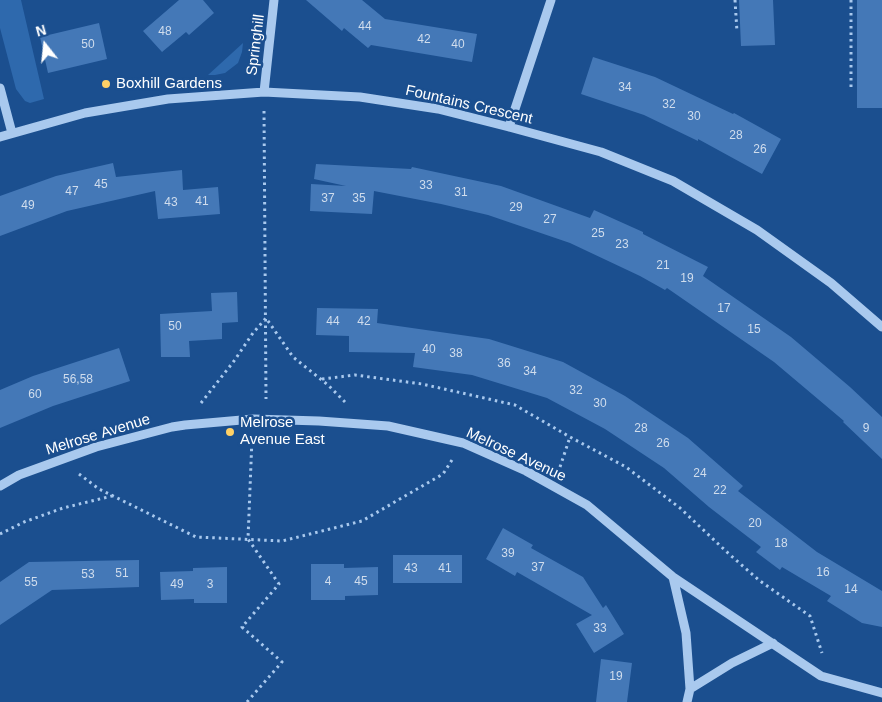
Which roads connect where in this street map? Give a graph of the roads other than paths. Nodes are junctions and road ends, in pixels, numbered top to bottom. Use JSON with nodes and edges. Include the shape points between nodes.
{"nodes":[{"id":1,"x":274,"y":0,"type":"edge"},
{"id":2,"x":551,"y":0,"type":"edge"},
{"id":3,"x":0,"y":88,"type":"edge"},
{"id":4,"x":264,"y":92,"type":"junction"},
{"id":5,"x":509,"y":127,"type":"junction"},
{"id":6,"x":12,"y":133,"type":"junction"},
{"id":7,"x":0,"y":137,"type":"edge"},
{"id":8,"x":882,"y":327,"type":"edge"},
{"id":9,"x":0,"y":486,"type":"edge"},
{"id":10,"x":673,"y":577,"type":"junction"},
{"id":11,"x":773,"y":643,"type":"junction"},
{"id":12,"x":690,"y":689,"type":"junction"},
{"id":13,"x":882,"y":693,"type":"edge"},
{"id":14,"x":687,"y":702,"type":"edge"}],
"edges":[{"from":1,"to":4,"type":"street","name":"Springhill"},
{"from":2,"to":5,"type":"street"},
{"from":3,"to":6,"type":"street"},
{"from":4,"to":5,"type":"street","name":"Fountains Crescent","via":[[360,97],[438,109]]},
{"from":4,"to":6,"type":"street","name":"Fountains Crescent","via":[[168,99],[85,113]]},
{"from":5,"to":8,"type":"street","name":"Fountains Crescent","via":[[601,152],[673,181],[757,230],[831,283]]},
{"from":6,"to":7,"type":"street","name":"Fountains Crescent"},
{"from":9,"to":10,"type":"street","name":"Melrose Avenue","via":[[19,475],[96,447],[172,427],[266,419],[388,426],[463,443],[526,471],[586,505]]},
{"from":10,"to":11,"type":"street","name":"Melrose Avenue"},
{"from":10,"to":12,"type":"street","via":[[686,632]]},
{"from":11,"to":12,"type":"street"},
{"from":11,"to":13,"type":"street","name":"Melrose Avenue","via":[[821,676]]},
{"from":12,"to":14,"type":"street"}]}
